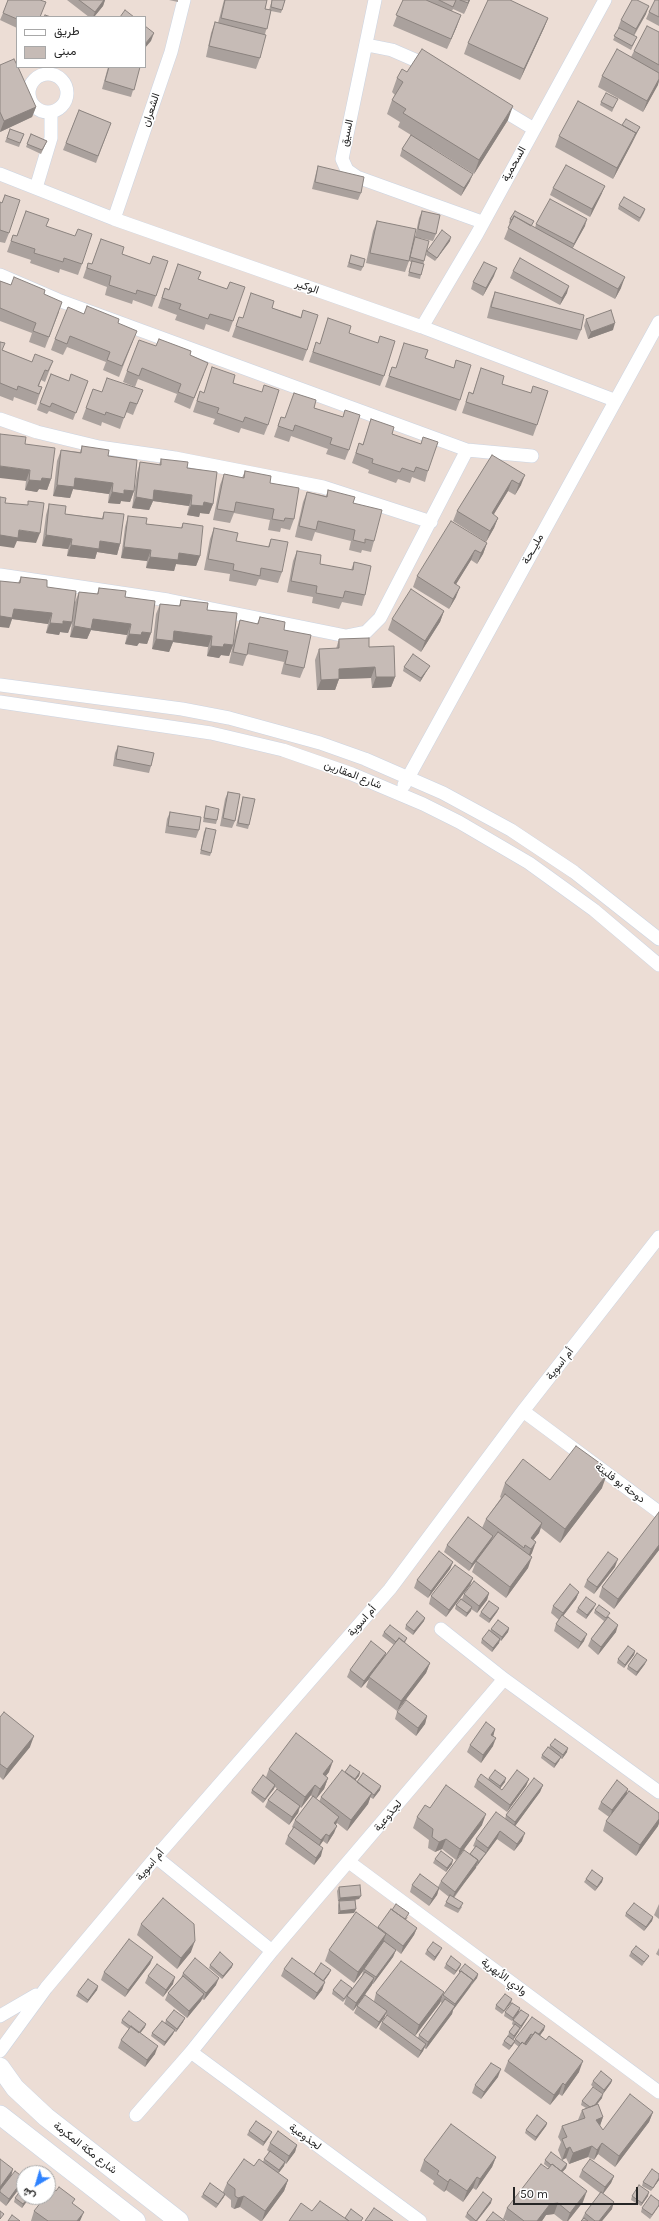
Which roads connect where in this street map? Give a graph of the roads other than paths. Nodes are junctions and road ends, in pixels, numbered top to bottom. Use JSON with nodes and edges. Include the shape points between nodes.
{"nodes":[{"id":1,"x":184,"y":0,"type":"edge"},
{"id":2,"x":375,"y":0,"type":"edge"},
{"id":3,"x":605,"y":0,"type":"edge"},
{"id":4,"x":367,"y":45,"type":"junction"},
{"id":5,"x":441,"y":72,"type":"edge"},
{"id":6,"x":480,"y":96,"type":"edge"},
{"id":7,"x":52,"y":112,"type":"dead end"},
{"id":8,"x":534,"y":129,"type":"junction"},
{"id":9,"x":0,"y":174,"type":"edge"},
{"id":10,"x":36,"y":188,"type":"junction"},
{"id":11,"x":114,"y":219,"type":"junction"},
{"id":12,"x":482,"y":222,"type":"junction"},
{"id":13,"x":0,"y":275,"type":"edge"},
{"id":14,"x":659,"y":322,"type":"edge"},
{"id":15,"x":422,"y":328,"type":"junction"},
{"id":16,"x":614,"y":400,"type":"junction"},
{"id":17,"x":0,"y":419,"type":"edge"},
{"id":18,"x":467,"y":450,"type":"junction"},
{"id":19,"x":532,"y":456,"type":"dead end"},
{"id":20,"x":431,"y":522,"type":"junction"},
{"id":21,"x":0,"y":575,"type":"edge"},
{"id":22,"x":0,"y":685,"type":"edge"},
{"id":23,"x":0,"y":702,"type":"edge"},
{"id":24,"x":408,"y":778,"type":"junction"},
{"id":25,"x":399,"y":793,"type":"junction"},
{"id":26,"x":659,"y":939,"type":"edge"},
{"id":27,"x":659,"y":965,"type":"edge"},
{"id":28,"x":659,"y":1237,"type":"edge"},
{"id":29,"x":523,"y":1411,"type":"junction"},
{"id":30,"x":659,"y":1512,"type":"edge"},
{"id":31,"x":441,"y":1629,"type":"dead end"},
{"id":32,"x":504,"y":1679,"type":"junction"},
{"id":33,"x":659,"y":1792,"type":"edge"},
{"id":34,"x":156,"y":1857,"type":"junction"},
{"id":35,"x":349,"y":1862,"type":"junction"},
{"id":36,"x":272,"y":1951,"type":"junction"},
{"id":37,"x":46,"y":1988,"type":"junction"},
{"id":38,"x":0,"y":2016,"type":"edge"},
{"id":39,"x":0,"y":2051,"type":"edge"},
{"id":40,"x":191,"y":2052,"type":"junction"},
{"id":41,"x":0,"y":2067,"type":"edge"},
{"id":42,"x":659,"y":2092,"type":"edge"},
{"id":43,"x":0,"y":2115,"type":"edge"},
{"id":44,"x":136,"y":2115,"type":"dead end"},
{"id":45,"x":136,"y":2221,"type":"edge"},
{"id":46,"x":179,"y":2221,"type":"edge"},
{"id":47,"x":420,"y":2221,"type":"edge"}],
"edges":[{"from":1,"to":11,"type":"street","name":"الشعران","via":[[171,52]]},
{"from":2,"to":4,"type":"street","name":"السيق"},
{"from":3,"to":8,"type":"street","name":"السحمية"},
{"from":4,"to":5,"type":"street","via":[[392,50]]},
{"from":4,"to":12,"type":"street","name":"السيق","via":[[342,159],[347,170],[357,177]]},
{"from":6,"to":8,"type":"street"},
{"from":7,"to":10,"type":"street","via":[[51,138]]},
{"from":8,"to":12,"type":"street","name":"السحمية"},
{"from":9,"to":10,"type":"street","name":"الوكير"},
{"from":10,"to":11,"type":"street","name":"الوكير"},
{"from":11,"to":15,"type":"street","name":"الوكير"},
{"from":12,"to":15,"type":"street","name":"السحمية"},
{"from":13,"to":18,"type":"street","via":[[58,300]]},
{"from":14,"to":16,"type":"street","name":"مليــحة"},
{"from":15,"to":16,"type":"street","name":"الوكير"},
{"from":16,"to":24,"type":"street","name":"مليــحة"},
{"from":17,"to":20,"type":"street","via":[[37,432],[99,447],[183,459],[323,487]]},
{"from":18,"to":19,"type":"street"},
{"from":18,"to":20,"type":"street"},
{"from":20,"to":21,"type":"street","via":[[380,618],[366,632],[346,636],[168,600]]},
{"from":22,"to":24,"type":"street","name":"شارع المقارين","via":[[182,709],[229,718],[320,743]]},
{"from":23,"to":25,"type":"street","name":"شارع المقارين","via":[[175,726],[247,741],[317,761]]},
{"from":24,"to":25,"type":"street","name":"مليــحة"},
{"from":24,"to":26,"type":"street","name":"شارع المقارين","via":[[477,811],[543,850],[605,894]]},
{"from":25,"to":27,"type":"street","name":"شارع المقارين","via":[[459,822],[529,863],[594,910]]},
{"from":28,"to":29,"type":"street","name":"أم اسوية"},
{"from":29,"to":30,"type":"street","name":"دوحة بو فليتة"},
{"from":29,"to":34,"type":"street","name":"أم اسوية","via":[[390,1589]]},
{"from":31,"to":32,"type":"street"},
{"from":32,"to":33,"type":"street"},
{"from":32,"to":35,"type":"street","name":"لجذوعية"},
{"from":34,"to":36,"type":"street"},
{"from":34,"to":37,"type":"street","name":"أم اسوية"},
{"from":35,"to":36,"type":"street","name":"لجذوعية"},
{"from":35,"to":42,"type":"street","name":"وادي الأبهرية"},
{"from":36,"to":40,"type":"street","name":"لجذوعية"},
{"from":37,"to":38,"type":"street","name":"أم اسوية"},
{"from":37,"to":39,"type":"street","name":"أم اسوية"},
{"from":40,"to":44,"type":"street","name":"لجذوعية"},
{"from":40,"to":47,"type":"street","name":"لجذوعية"},
{"from":41,"to":46,"type":"main road","name":"شارع مكة المكرمة","via":[[15,2088],[46,2117]]},
{"from":43,"to":45,"type":"main road"}]}
